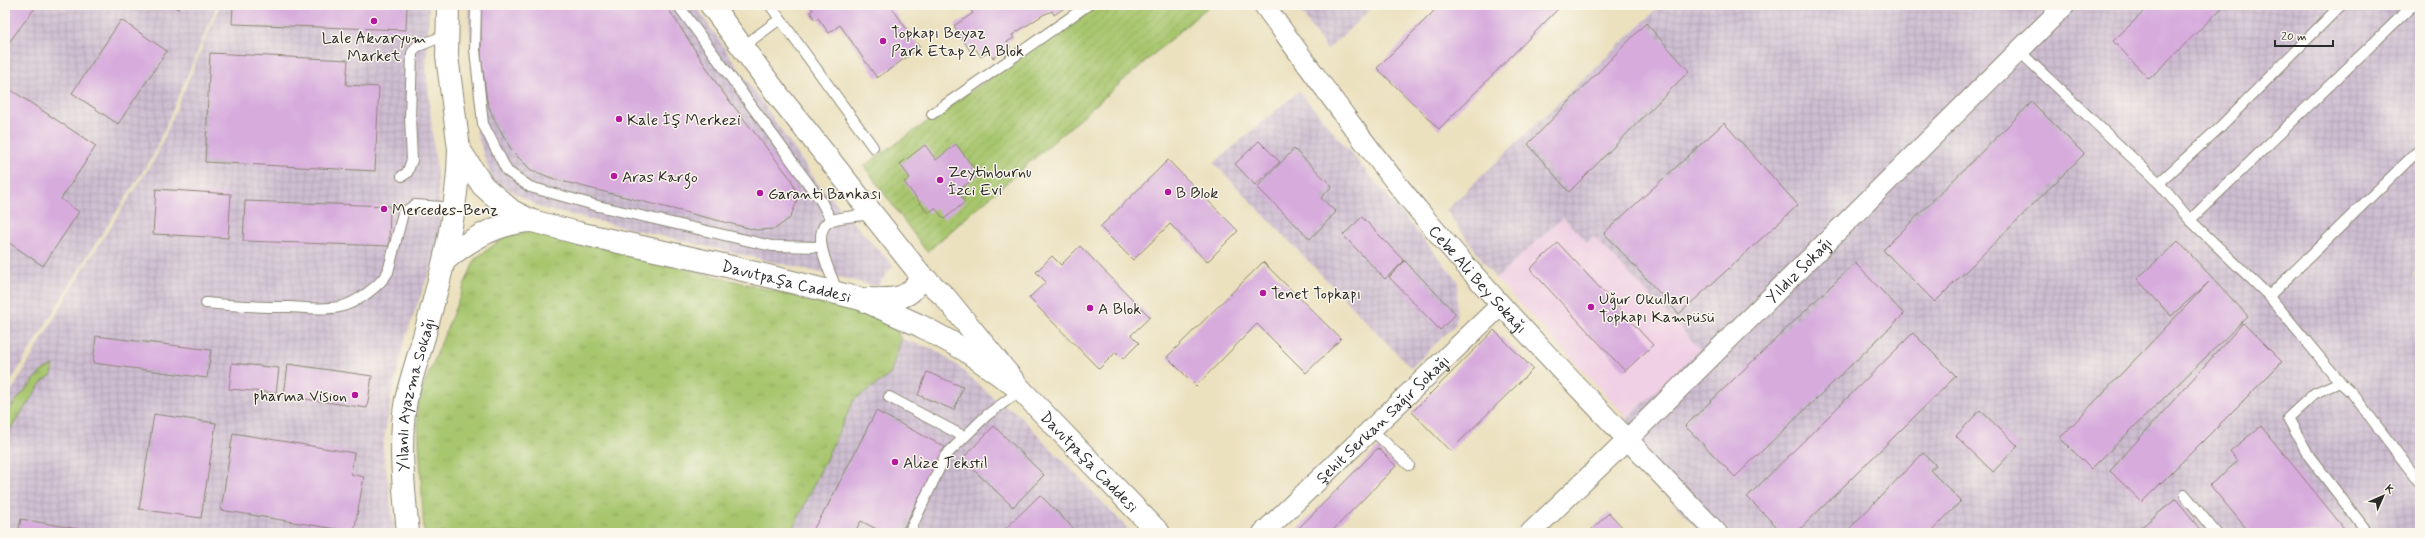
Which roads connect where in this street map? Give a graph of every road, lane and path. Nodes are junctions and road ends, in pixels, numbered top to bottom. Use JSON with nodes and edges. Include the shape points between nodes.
{"nodes":[{"id":1,"x":448,"y":5,"type":"edge"},
{"id":2,"x":476,"y":5,"type":"edge"},
{"id":3,"x":678,"y":5,"type":"edge"},
{"id":4,"x":711,"y":5,"type":"edge"},
{"id":5,"x":770,"y":5,"type":"edge"},
{"id":6,"x":1088,"y":5,"type":"edge"},
{"id":7,"x":1264,"y":5,"type":"edge"},
{"id":8,"x":2065,"y":5,"type":"edge"},
{"id":9,"x":2341,"y":5,"type":"edge"},
{"id":10,"x":2413,"y":5,"type":"edge"},
{"id":11,"x":780,"y":19,"type":"junction"},
{"id":12,"x":446,"y":34,"type":"junction"},
{"id":13,"x":742,"y":47,"type":"junction"},
{"id":14,"x":2019,"y":51,"type":"junction"},
{"id":15,"x":932,"y":114,"type":"dead end"},
{"id":16,"x":873,"y":147,"type":"dead end"},
{"id":17,"x":459,"y":149,"type":"junction"},
{"id":18,"x":2420,"y":149,"type":"edge"},
{"id":19,"x":402,"y":176,"type":"dead end"},
{"id":20,"x":2158,"y":183,"type":"junction"},
{"id":21,"x":455,"y":208,"type":"junction"},
{"id":22,"x":873,"y":214,"type":"junction"},
{"id":23,"x":831,"y":220,"type":"junction"},
{"id":24,"x":2190,"y":220,"type":"junction"},
{"id":25,"x":532,"y":221,"type":"junction"},
{"id":26,"x":821,"y":247,"type":"junction"},
{"id":27,"x":445,"y":260,"type":"junction"},
{"id":28,"x":920,"y":274,"type":"junction"},
{"id":29,"x":839,"y":294,"type":"junction"},
{"id":30,"x":2269,"y":296,"type":"junction"},
{"id":31,"x":861,"y":299,"type":"junction"},
{"id":32,"x":206,"y":303,"type":"dead end"},
{"id":33,"x":1501,"y":305,"type":"junction"},
{"id":34,"x":2340,"y":382,"type":"junction"},
{"id":35,"x":1020,"y":390,"type":"junction"},
{"id":36,"x":889,"y":397,"type":"dead end"},
{"id":37,"x":1371,"y":429,"type":"junction"},
{"id":38,"x":963,"y":436,"type":"junction"},
{"id":39,"x":1628,"y":439,"type":"junction"},
{"id":40,"x":1409,"y":465,"type":"dead end"},
{"id":41,"x":2420,"y":482,"type":"edge"},
{"id":42,"x":2185,"y":495,"type":"dead end"},
{"id":43,"x":408,"y":533,"type":"edge"},
{"id":44,"x":909,"y":533,"type":"edge"},
{"id":45,"x":1159,"y":533,"type":"edge"},
{"id":46,"x":1263,"y":533,"type":"edge"},
{"id":47,"x":1530,"y":533,"type":"edge"},
{"id":48,"x":1717,"y":533,"type":"edge"},
{"id":49,"x":2216,"y":533,"type":"edge"},
{"id":50,"x":2368,"y":533,"type":"edge"}],
"edges":[{"from":1,"to":12,"type":"main road","name":"Yılanlı Ayazma Sokağı"},
{"from":2,"to":26,"type":"lane","via":[[475,50],[484,124],[507,171],[530,187],[598,206],[765,244]]},
{"from":3,"to":23,"type":"lane","via":[[821,201]]},
{"from":4,"to":13,"type":"main road","name":"Davutpaşa Caddesi"},
{"from":5,"to":11,"type":"lane"},
{"from":6,"to":15,"type":"lane"},
{"from":7,"to":33,"type":"street","name":"Cebe Ali Bey Sokağı","via":[[1368,148],[1428,222]]},
{"from":8,"to":14,"type":"street","name":"Yıldız Sokağı"},
{"from":9,"to":20,"type":"lane","via":[[2220,127]]},
{"from":10,"to":24,"type":"lane"},
{"from":11,"to":13,"type":"lane"},
{"from":11,"to":16,"type":"lane"},
{"from":12,"to":17,"type":"main road","name":"Yılanlı Ayazma Sokağı"},
{"from":12,"to":19,"type":"lane","via":[[416,47],[412,53],[412,160],[407,173]]},
{"from":13,"to":22,"type":"main road","name":"Davutpaşa Caddesi"},
{"from":14,"to":20,"type":"lane"},
{"from":14,"to":39,"type":"street","name":"Yıldız Sokağı"},
{"from":17,"to":21,"type":"main road","name":"Yılanlı Ayazma Sokağı"},
{"from":17,"to":25,"type":"main road","via":[[482,186],[507,207]]},
{"from":18,"to":30,"type":"lane"},
{"from":20,"to":24,"type":"lane"},
{"from":21,"to":27,"type":"main road","name":"Yılanlı Ayazma Sokağı"},
{"from":21,"to":32,"type":"lane","via":[[415,205],[403,213],[388,272],[384,278],[352,302],[339,307],[229,306]]},
{"from":22,"to":23,"type":"lane"},
{"from":22,"to":28,"type":"main road","name":"Davutpaşa Caddesi"},
{"from":23,"to":26,"type":"lane","via":[[823,227],[820,236]]},
{"from":24,"to":30,"type":"lane"},
{"from":25,"to":27,"type":"main road","via":[[506,224],[460,247]]},
{"from":25,"to":29,"type":"main road","name":"Davutpaşa Caddesi"},
{"from":26,"to":29,"type":"lane"},
{"from":27,"to":43,"type":"main road","name":"Yılanlı Ayazma Sokağı","via":[[406,400],[402,463]]},
{"from":28,"to":31,"type":"main road","via":[[915,286],[897,300]]},
{"from":28,"to":35,"type":"main road","name":"Davutpaşa Caddesi","via":[[945,297]]},
{"from":29,"to":31,"type":"main road","name":"Davutpaşa Caddesi"},
{"from":30,"to":34,"type":"lane"},
{"from":31,"to":35,"type":"main road","name":"Davutpaşa Caddesi","via":[[921,326],[965,350]]},
{"from":33,"to":37,"type":"street","name":"Şehit Serkan Sağır Sokağı"},
{"from":33,"to":39,"type":"street","name":"Cebe Ali Bey Sokağı"},
{"from":34,"to":41,"type":"lane","via":[[2352,393]]},
{"from":34,"to":50,"type":"lane","via":[[2315,394],[2288,418],[2309,456]]},
{"from":35,"to":38,"type":"lane"},
{"from":35,"to":45,"type":"main road","name":"Davutpaşa Caddesi"},
{"from":36,"to":38,"type":"lane"},
{"from":37,"to":40,"type":"lane"},
{"from":37,"to":46,"type":"street","name":"Şehit Serkan Sağır Sokağı"},
{"from":38,"to":44,"type":"lane","via":[[945,456]]},
{"from":39,"to":47,"type":"street","name":"Yıldız Sokağı"},
{"from":39,"to":48,"type":"street","name":"Cebe Ali Bey Sokağı"},
{"from":42,"to":49,"type":"lane"}]}
